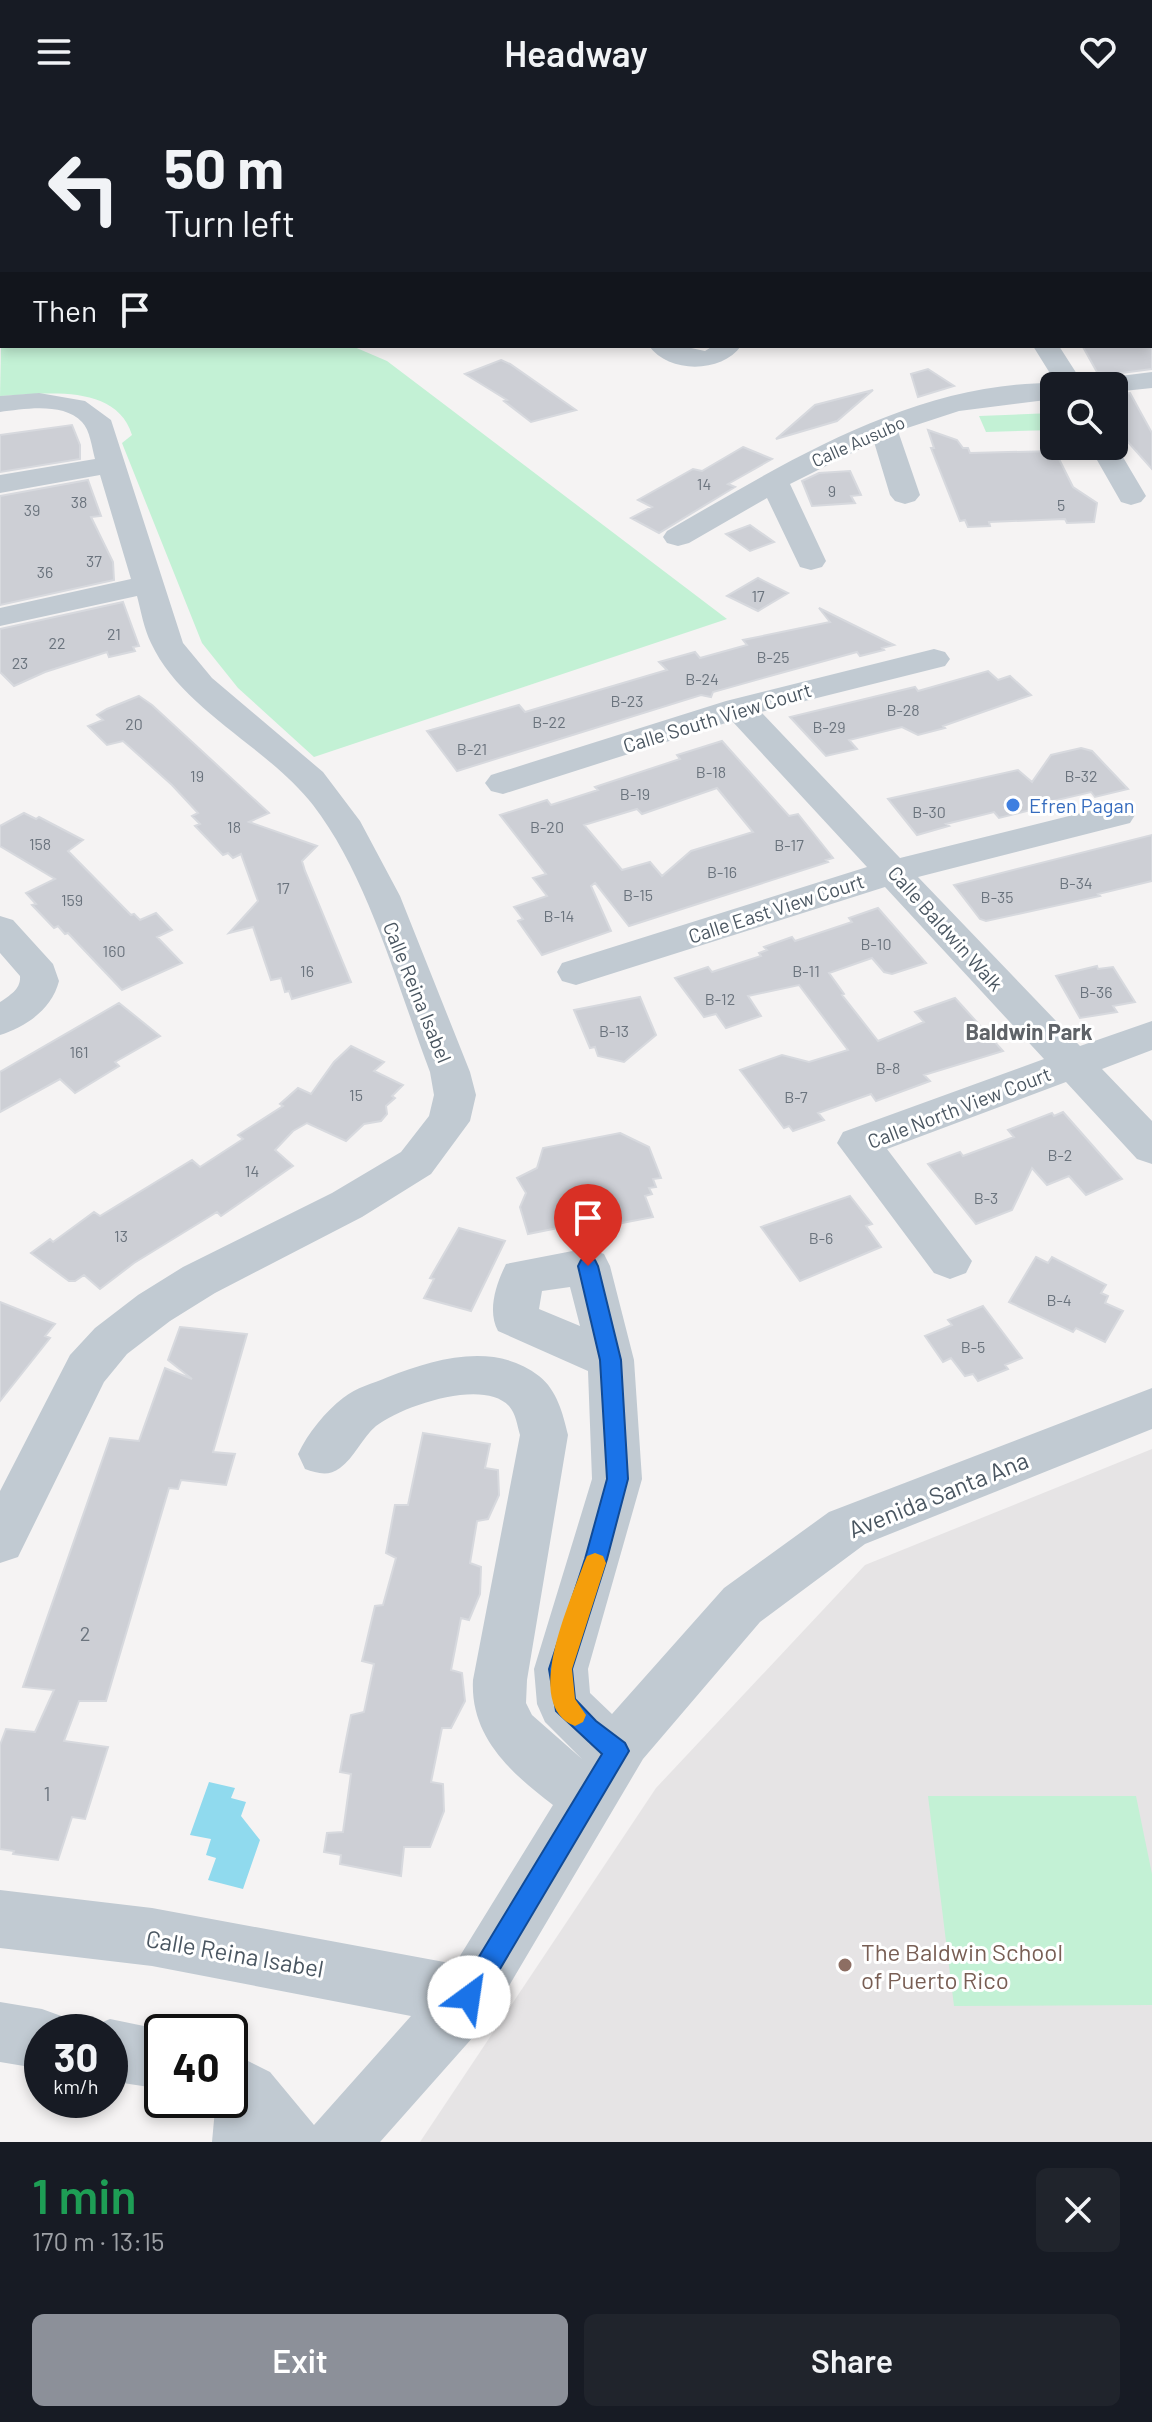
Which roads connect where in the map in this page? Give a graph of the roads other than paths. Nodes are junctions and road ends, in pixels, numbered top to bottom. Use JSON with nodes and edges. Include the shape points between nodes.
{"nodes":[{"id":1,"x":666,"y":348,"type":"edge"},
{"id":2,"x":726,"y":348,"type":"edge"},
{"id":3,"x":1047,"y":348,"type":"edge"},
{"id":4,"x":1062,"y":372,"type":"edge"},
{"id":5,"x":1152,"y":380,"type":"edge"},
{"id":6,"x":1128,"y":383,"type":"edge"},
{"id":7,"x":1040,"y":393,"type":"edge"},
{"id":8,"x":0,"y":404,"type":"edge"},
{"id":9,"x":883,"y":427,"type":"junction"},
{"id":10,"x":1111,"y":460,"type":"edge"},
{"id":11,"x":113,"y":464,"type":"junction"},
{"id":12,"x":774,"y":482,"type":"junction"},
{"id":13,"x":0,"y":484,"type":"edge"},
{"id":14,"x":905,"y":495,"type":"dead end"},
{"id":15,"x":1131,"y":496,"type":"dead end"},
{"id":16,"x":678,"y":537,"type":"dead end"},
{"id":17,"x":811,"y":561,"type":"dead end"},
{"id":18,"x":150,"y":584,"type":"junction"},
{"id":19,"x":0,"y":617,"type":"edge"},
{"id":20,"x":934,"y":659,"type":"dead end"},
{"id":21,"x":738,"y":708,"type":"junction"},
{"id":22,"x":503,"y":783,"type":"dead end"},
{"id":23,"x":1117,"y":815,"type":"dead end"},
{"id":24,"x":894,"y":871,"type":"junction"},
{"id":25,"x":0,"y":929,"type":"edge"},
{"id":26,"x":576,"y":972,"type":"dead end"},
{"id":27,"x":0,"y":1021,"type":"edge"},
{"id":28,"x":1152,"y":1035,"type":"edge"},
{"id":29,"x":1071,"y":1064,"type":"junction"},
{"id":30,"x":1152,"y":1148,"type":"edge"},
{"id":31,"x":950,"y":1261,"type":"dead end"},
{"id":32,"x":611,"y":1360,"type":"dead end"},
{"id":33,"x":1152,"y":1408,"type":"edge"},
{"id":34,"x":322,"y":1454,"type":"dead end"},
{"id":35,"x":0,"y":1541,"type":"edge"},
{"id":36,"x":617,"y":1751,"type":"junction"},
{"id":37,"x":589,"y":1798,"type":"junction"},
{"id":38,"x":0,"y":1919,"type":"edge"},
{"id":39,"x":469,"y":1997,"type":"junction"},
{"id":40,"x":0,"y":2032,"type":"edge"},
{"id":41,"x":24,"y":2036,"type":"edge"},
{"id":42,"x":248,"y":2112,"type":"edge"},
{"id":43,"x":289,"y":2142,"type":"edge"},
{"id":44,"x":338,"y":2142,"type":"edge"}],
"edges":[{"from":1,"to":2,"type":"street","via":[[685,359],[717,356]]},
{"from":3,"to":4,"type":"street"},
{"from":5,"to":6,"type":"street"},
{"from":7,"to":9,"type":"street","name":"Calle Ausubo","via":[[946,406]]},
{"from":8,"to":11,"type":"street","name":"Calle Reina Isabel","via":[[59,402],[80,408],[97,420]]},
{"from":9,"to":12,"type":"street","name":"Calle Ausubo"},
{"from":9,"to":14,"type":"street"},
{"from":10,"to":15,"type":"street"},
{"from":11,"to":13,"type":"street"},
{"from":11,"to":18,"type":"street","name":"Calle Reina Isabel"},
{"from":12,"to":16,"type":"street","name":"Calle Ausubo"},
{"from":12,"to":17,"type":"street"},
{"from":18,"to":19,"type":"street"},
{"from":18,"to":35,"type":"street","name":"Calle Reina Isabel","via":[[176,658],[328,800],[370,873],[455,1095],[449,1121],[416,1163],[347,1205],[199,1280],[111,1341],[87,1369]]},
{"from":20,"to":21,"type":"street","name":"Calle South View Court"},
{"from":21,"to":22,"type":"street","name":"Calle South View Court"},
{"from":21,"to":24,"type":"street","name":"Calle Baldwin Walk"},
{"from":23,"to":24,"type":"street","name":"Calle East View Court"},
{"from":24,"to":26,"type":"street","name":"Calle East View Court"},
{"from":24,"to":29,"type":"street","name":"Calle Baldwin Walk"},
{"from":25,"to":27,"type":"street","via":[[41,981],[35,994]]},
{"from":28,"to":29,"type":"street","name":"Calle North View Court"},
{"from":29,"to":30,"type":"street","name":"Calle Baldwin Walk"},
{"from":29,"to":31,"type":"street","name":"Calle North View Court","via":[[858,1143]]},
{"from":32,"to":36,"type":"street","via":[[617,1479],[561,1669],[564,1704]]},
{"from":33,"to":36,"type":"street","name":"Avenida Santa Ana","via":[[847,1528],[742,1605]]},
{"from":34,"to":37,"type":"street","via":[[364,1409],[419,1384],[456,1374],[499,1377],[524,1388],[542,1417],[544,1435],[500,1680],[500,1706],[538,1759]]},
{"from":36,"to":37,"type":"street","name":"Avenida Santa Ana"},
{"from":37,"to":39,"type":"street","name":"Avenida Santa Ana"},
{"from":38,"to":39,"type":"street","name":"Calle Reina Isabel","via":[[152,1937]]},
{"from":39,"to":44,"type":"street","name":"Avenida Santa Ana"},
{"from":40,"to":41,"type":"street"},
{"from":42,"to":43,"type":"street"}]}
